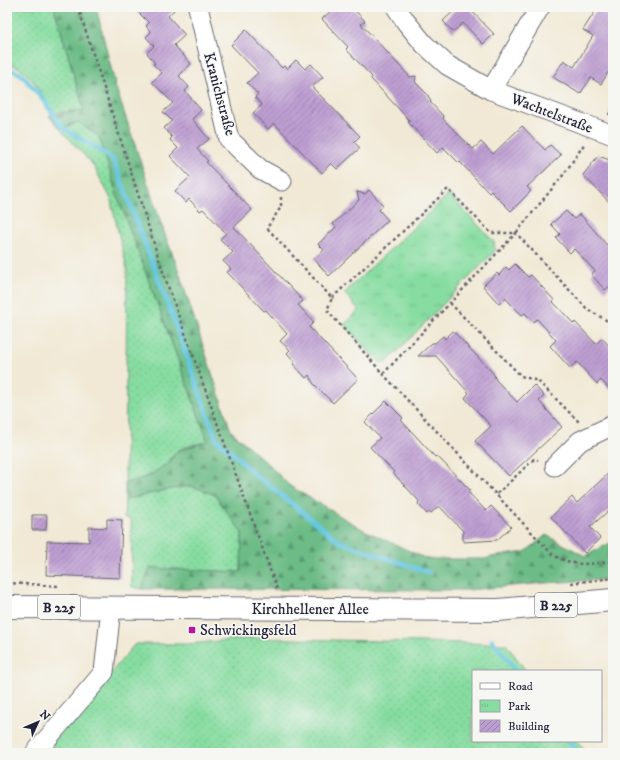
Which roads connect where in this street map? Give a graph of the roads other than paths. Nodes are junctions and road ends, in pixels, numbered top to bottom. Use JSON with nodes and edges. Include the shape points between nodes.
{"nodes":[{"id":1,"x":198,"y":7,"type":"edge"},
{"id":2,"x":396,"y":7,"type":"edge"},
{"id":3,"x":540,"y":7,"type":"edge"},
{"id":4,"x":491,"y":90,"type":"junction"},
{"id":5,"x":613,"y":135,"type":"edge"},
{"id":6,"x":282,"y":181,"type":"road end"},
{"id":7,"x":613,"y":425,"type":"edge"},
{"id":8,"x":555,"y":466,"type":"road end"},
{"id":9,"x":613,"y":600,"type":"edge"},
{"id":10,"x":7,"y":607,"type":"edge"},
{"id":11,"x":111,"y":608,"type":"junction"},
{"id":12,"x":35,"y":753,"type":"edge"}],
"edges":[{"from":1,"to":6,"type":"street","name":"Kranichstraße","via":[[229,139],[260,169]]},
{"from":2,"to":4,"type":"street","name":"Wachtelstraße","via":[[424,44],[447,65]]},
{"from":3,"to":4,"type":"street","name":"Wachtelstraße"},
{"from":4,"to":5,"type":"street","name":"Wachtelstraße"},
{"from":7,"to":8,"type":"street","via":[[580,441]]},
{"from":9,"to":11,"type":"main road","name":"Kirchhellener Allee","number":"B 225","via":[[498,610]]},
{"from":10,"to":11,"type":"main road","name":"Kirchhellener Allee","number":"B 225"},
{"from":11,"to":12,"type":"street","via":[[104,672]]}]}
